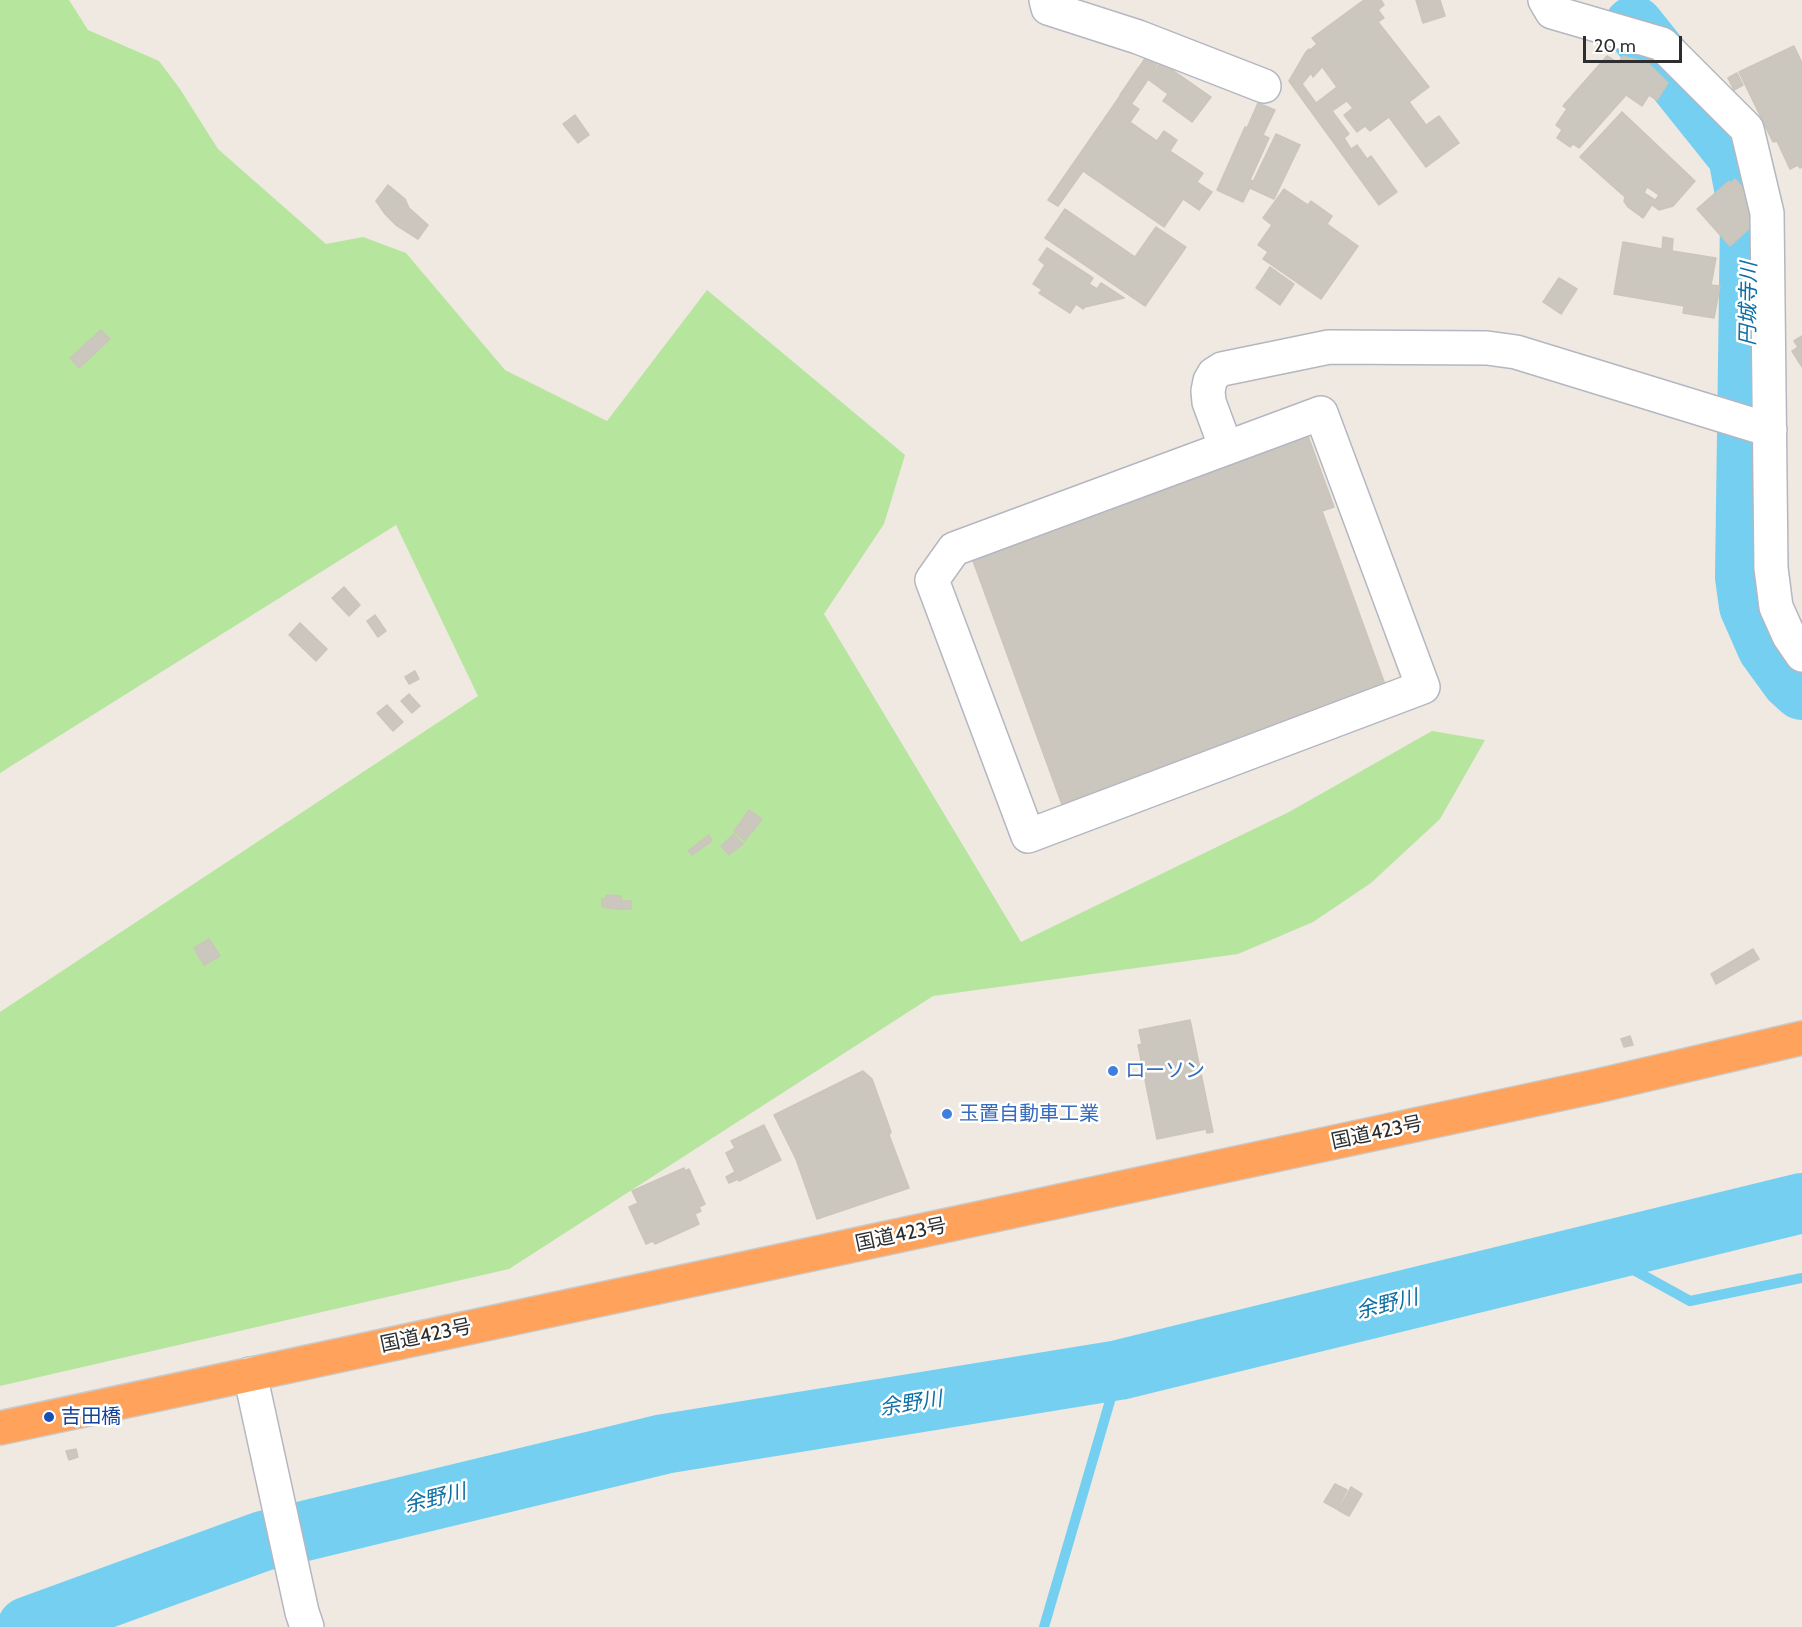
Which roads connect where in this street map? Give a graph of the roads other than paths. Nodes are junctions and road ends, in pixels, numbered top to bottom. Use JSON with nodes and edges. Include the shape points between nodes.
{"nodes":[{"id":1,"x":1046,"y":0,"type":"edge"},
{"id":2,"x":1545,"y":0,"type":"edge"},
{"id":3,"x":1264,"y":86,"type":"dead end"},
{"id":4,"x":1770,"y":430,"type":"junction"},
{"id":5,"x":1226,"y":448,"type":"junction"},
{"id":6,"x":1802,"y":655,"type":"edge"},
{"id":7,"x":1802,"y":1038,"type":"edge"},
{"id":8,"x":254,"y":1389,"type":"junction"},
{"id":9,"x":0,"y":1428,"type":"edge"},
{"id":10,"x":303,"y":1612,"type":"edge"}],
"edges":[{"from":1,"to":3,"type":"street","via":[[1048,8],[1138,37]]},
{"from":2,"to":4,"type":"street","via":[[1552,12],[1662,44],[1747,129],[1767,213]]},
{"from":4,"to":5,"type":"street","via":[[1516,352],[1487,348],[1329,347],[1222,369],[1215,374],[1210,381],[1209,402]]},
{"from":4,"to":6,"type":"street","via":[[1771,568],[1776,607],[1788,636]]},
{"from":5,"to":5,"type":"street","via":[[1321,414],[1423,687],[1028,836],[932,580],[954,549]]},
{"from":7,"to":8,"type":"highway","name":"国道423号"},
{"from":8,"to":9,"type":"highway","name":"国道423号"},
{"from":8,"to":10,"type":"street"}]}
